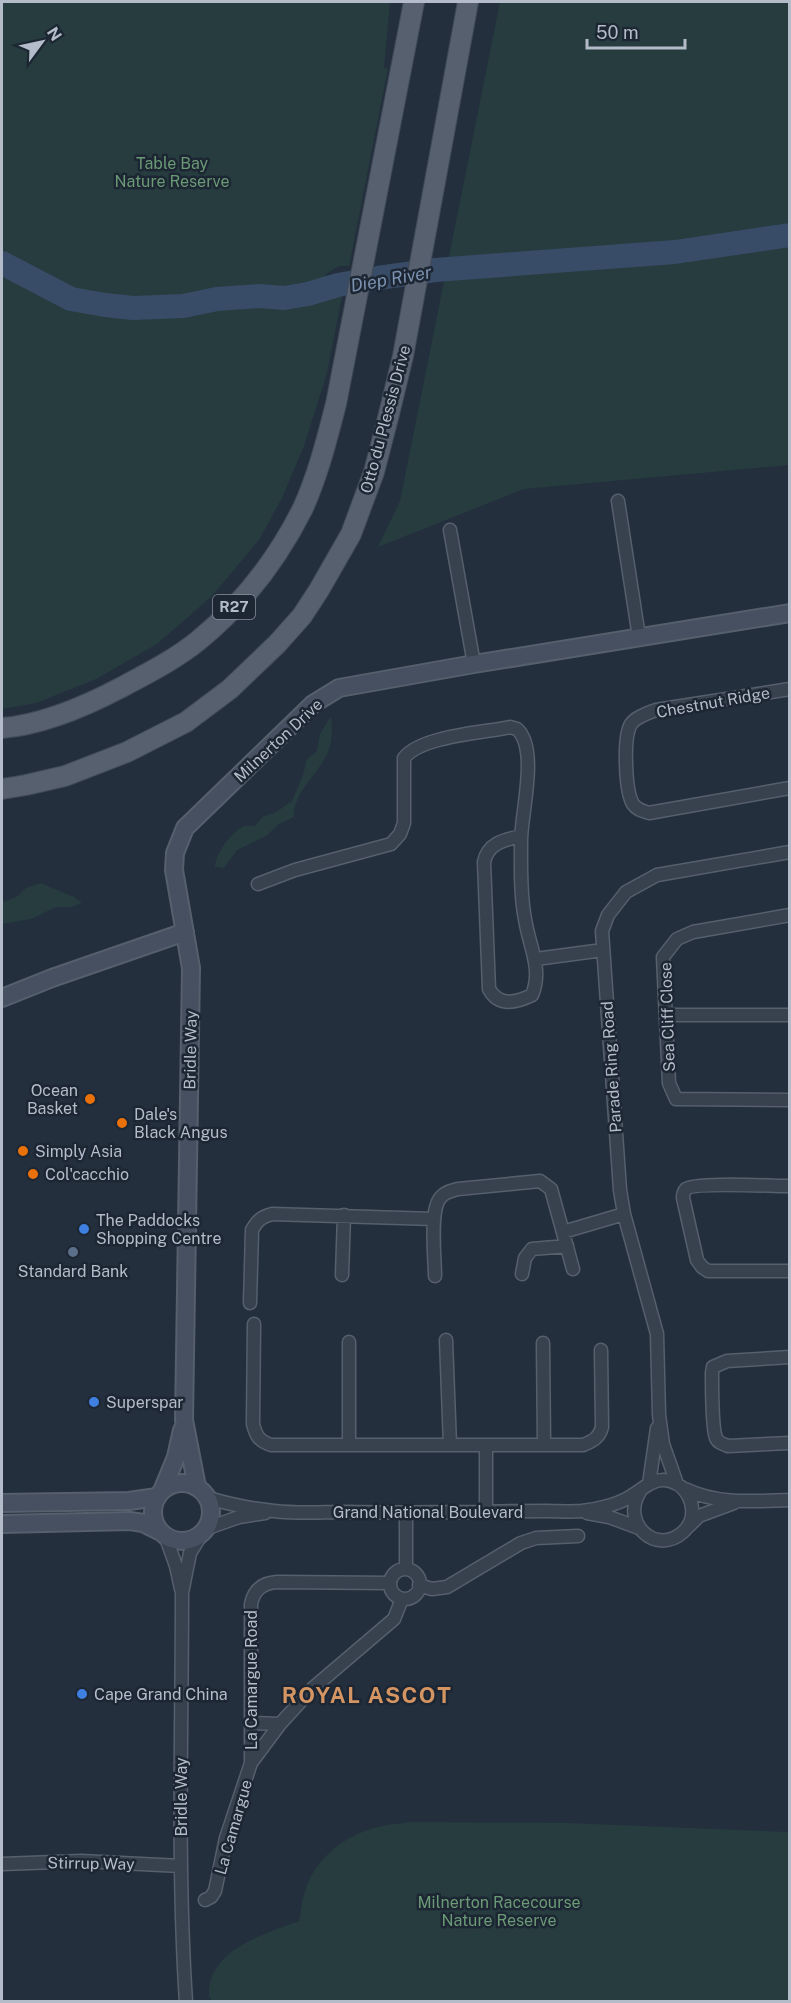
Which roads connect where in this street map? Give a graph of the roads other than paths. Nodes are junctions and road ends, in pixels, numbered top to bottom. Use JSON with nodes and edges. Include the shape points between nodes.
{"nodes":[{"id":1,"x":414,"y":2,"type":"edge"},
{"id":2,"x":468,"y":2,"type":"edge"},
{"id":3,"x":618,"y":501,"type":"dead end"},
{"id":4,"x":450,"y":530,"type":"dead end"},
{"id":5,"x":789,"y":613,"type":"edge"},
{"id":6,"x":639,"y":637,"type":"junction"},
{"id":7,"x":474,"y":664,"type":"junction"},
{"id":8,"x":789,"y":689,"type":"edge"},
{"id":9,"x":2,"y":728,"type":"edge"},
{"id":10,"x":789,"y":788,"type":"edge"},
{"id":11,"x":2,"y":789,"type":"edge"},
{"id":12,"x":521,"y":836,"type":"junction"},
{"id":13,"x":789,"y":852,"type":"edge"},
{"id":14,"x":258,"y":884,"type":"dead end"},
{"id":15,"x":789,"y":915,"type":"edge"},
{"id":16,"x":185,"y":932,"type":"junction"},
{"id":17,"x":603,"y":950,"type":"junction"},
{"id":18,"x":536,"y":959,"type":"junction"},
{"id":19,"x":2,"y":998,"type":"edge"},
{"id":20,"x":789,"y":1015,"type":"edge"},
{"id":21,"x":667,"y":1016,"type":"junction"},
{"id":22,"x":789,"y":1100,"type":"edge"},
{"id":23,"x":789,"y":1186,"type":"edge"},
{"id":24,"x":624,"y":1214,"type":"junction"},
{"id":25,"x":344,"y":1215,"type":"junction"},
{"id":26,"x":434,"y":1219,"type":"junction"},
{"id":27,"x":563,"y":1232,"type":"junction"},
{"id":28,"x":567,"y":1246,"type":"junction"},
{"id":29,"x":573,"y":1269,"type":"dead end"},
{"id":30,"x":789,"y":1271,"type":"edge"},
{"id":31,"x":522,"y":1274,"type":"dead end"},
{"id":32,"x":342,"y":1275,"type":"dead end"},
{"id":33,"x":435,"y":1276,"type":"dead end"},
{"id":34,"x":250,"y":1303,"type":"dead end"},
{"id":35,"x":254,"y":1324,"type":"dead end"},
{"id":36,"x":446,"y":1340,"type":"dead end"},
{"id":37,"x":349,"y":1342,"type":"dead end"},
{"id":38,"x":543,"y":1343,"type":"dead end"},
{"id":39,"x":601,"y":1350,"type":"dead end"},
{"id":40,"x":789,"y":1358,"type":"edge"},
{"id":41,"x":659,"y":1415,"type":"junction"},
{"id":42,"x":184,"y":1420,"type":"junction"},
{"id":43,"x":789,"y":1443,"type":"edge"},
{"id":44,"x":349,"y":1445,"type":"junction"},
{"id":45,"x":450,"y":1445,"type":"junction"},
{"id":46,"x":486,"y":1445,"type":"junction"},
{"id":47,"x":544,"y":1445,"type":"junction"},
{"id":48,"x":680,"y":1486,"type":"junction"},
{"id":49,"x":645,"y":1487,"type":"junction"},
{"id":50,"x":202,"y":1492,"type":"junction"},
{"id":51,"x":160,"y":1494,"type":"junction"},
{"id":52,"x":789,"y":1500,"type":"edge"},
{"id":53,"x":738,"y":1502,"type":"junction"},
{"id":54,"x":2,"y":1503,"type":"edge"},
{"id":55,"x":275,"y":1511,"type":"junction"},
{"id":56,"x":580,"y":1511,"type":"junction"},
{"id":57,"x":486,"y":1512,"type":"junction"},
{"id":58,"x":406,"y":1513,"type":"junction"},
{"id":59,"x":2,"y":1524,"type":"edge"},
{"id":60,"x":688,"y":1527,"type":"junction"},
{"id":61,"x":639,"y":1528,"type":"junction"},
{"id":62,"x":203,"y":1532,"type":"junction"},
{"id":63,"x":163,"y":1533,"type":"junction"},
{"id":64,"x":578,"y":1536,"type":"dead end"},
{"id":65,"x":406,"y":1569,"type":"junction"},
{"id":66,"x":390,"y":1583,"type":"junction"},
{"id":67,"x":419,"y":1585,"type":"junction"},
{"id":68,"x":182,"y":1593,"type":"junction"},
{"id":69,"x":402,"y":1599,"type":"junction"},
{"id":70,"x":251,"y":1723,"type":"junction"},
{"id":71,"x":280,"y":1724,"type":"junction"},
{"id":72,"x":251,"y":1763,"type":"junction"},
{"id":73,"x":2,"y":1864,"type":"edge"},
{"id":74,"x":181,"y":1866,"type":"junction"},
{"id":75,"x":205,"y":1900,"type":"dead end"},
{"id":76,"x":186,"y":2001,"type":"edge"}],
"edges":[{"from":1,"to":9,"type":"main road","number":"R27","via":[[336,404],[303,507],[277,554],[241,600],[199,640],[159,667],[102,698],[46,719]]},
{"from":2,"to":11,"type":"main road","name":"Otto du Plessis Drive","via":[[403,356],[374,472],[351,534],[302,616],[230,689],[176,727],[127,752],[65,776]]},
{"from":3,"to":6,"type":"street"},
{"from":4,"to":7,"type":"street"},
{"from":5,"to":6,"type":"street","name":"Milnerton Drive"},
{"from":6,"to":7,"type":"street","name":"Milnerton Drive"},
{"from":7,"to":16,"type":"street","name":"Milnerton Drive","via":[[351,685],[313,704],[185,828],[175,853],[174,870]]},
{"from":8,"to":10,"type":"street","name":"Chestnut Ridge","via":[[656,710],[641,716],[631,724],[627,765],[632,803],[649,813]]},
{"from":12,"to":14,"type":"street","via":[[527,753],[522,733],[510,727],[428,742],[408,753],[404,758],[404,823],[391,844]]},
{"from":12,"to":18,"type":"street","via":[[525,918]]},
{"from":12,"to":18,"type":"street","via":[[494,845],[484,862],[489,989],[494,998],[520,1001],[532,995],[537,984]]},
{"from":13,"to":17,"type":"street","name":"Parade Ring Road","via":[[657,875],[639,884],[626,892],[608,915],[602,931]]},
{"from":15,"to":21,"type":"street","name":"Sea Cliff Close","via":[[693,932],[677,939],[663,957]]},
{"from":16,"to":19,"type":"street"},
{"from":16,"to":42,"type":"street","name":"Bridle Way","via":[[191,980]]},
{"from":17,"to":18,"type":"street"},
{"from":17,"to":24,"type":"street","name":"Parade Ring Road"},
{"from":20,"to":21,"type":"street"},
{"from":21,"to":22,"type":"street","name":"Sea Cliff Close","via":[[669,1083],[676,1099]]},
{"from":23,"to":30,"type":"street","via":[[703,1185],[688,1188],[683,1198],[702,1267],[708,1271]]},
{"from":24,"to":27,"type":"street"},
{"from":24,"to":41,"type":"street","name":"Parade Ring Road","via":[[657,1334]]},
{"from":25,"to":26,"type":"street"},
{"from":25,"to":32,"type":"street"},
{"from":25,"to":34,"type":"street","via":[[272,1214],[257,1221],[252,1230]]},
{"from":26,"to":27,"type":"street","via":[[436,1204],[448,1191],[540,1181],[551,1189]]},
{"from":26,"to":33,"type":"street"},
{"from":27,"to":28,"type":"street"},
{"from":28,"to":29,"type":"street"},
{"from":28,"to":31,"type":"street","via":[[532,1249],[525,1257]]},
{"from":35,"to":44,"type":"street","via":[[256,1435],[271,1445]]},
{"from":36,"to":45,"type":"street"},
{"from":37,"to":44,"type":"street"},
{"from":38,"to":47,"type":"street"},
{"from":39,"to":47,"type":"street","via":[[600,1435],[583,1445]]},
{"from":40,"to":43,"type":"street","via":[[727,1361],[714,1367],[712,1373],[714,1429],[720,1443]]},
{"from":41,"to":48,"type":"street","name":"Parade Ring Road","via":[[663,1444]]},
{"from":41,"to":49,"type":"street","name":"Parade Ring Road"},
{"from":42,"to":50,"type":"street","name":"Bridle Way"},
{"from":42,"to":51,"type":"street","name":"Bridle Way","via":[[176,1457]]},
{"from":44,"to":45,"type":"street"},
{"from":45,"to":46,"type":"street"},
{"from":46,"to":47,"type":"street"},
{"from":46,"to":57,"type":"street"},
{"from":48,"to":49,"type":"street","via":[[663,1480]]},
{"from":48,"to":53,"type":"street","via":[[705,1497]]},
{"from":48,"to":60,"type":"street","via":[[692,1502]]},
{"from":49,"to":56,"type":"street","name":"Grand National Boulevard","via":[[616,1503]]},
{"from":49,"to":61,"type":"street","via":[[634,1504]]},
{"from":50,"to":51,"type":"street","via":[[179,1483]]},
{"from":50,"to":55,"type":"street","name":"Grand National Boulevard","via":[[229,1504]]},
{"from":50,"to":62,"type":"street","via":[[211,1514]]},
{"from":51,"to":54,"type":"street","via":[[129,1501]]},
{"from":51,"to":63,"type":"street","via":[[153,1515]]},
{"from":52,"to":53,"type":"street"},
{"from":53,"to":60,"type":"street","via":[[699,1516]]},
{"from":55,"to":58,"type":"street","name":"Grand National Boulevard"},
{"from":55,"to":62,"type":"street","name":"Grand National Boulevard","via":[[239,1517]]},
{"from":56,"to":57,"type":"street","name":"Grand National Boulevard"},
{"from":56,"to":61,"type":"street","name":"Grand National Boulevard","via":[[609,1516]]},
{"from":57,"to":58,"type":"street","name":"Grand National Boulevard"},
{"from":58,"to":65,"type":"street"},
{"from":59,"to":63,"type":"street","via":[[130,1521]]},
{"from":60,"to":61,"type":"street","via":[[668,1539],[652,1538]]},
{"from":62,"to":63,"type":"street","via":[[183,1541]]},
{"from":62,"to":68,"type":"street","name":"Bridle Way","via":[[190,1553]]},
{"from":63,"to":68,"type":"street","name":"Bridle Way"},
{"from":64,"to":67,"type":"street","via":[[536,1538],[447,1587],[432,1589]]},
{"from":65,"to":66,"type":"street","via":[[395,1572]]},
{"from":65,"to":67,"type":"street","via":[[415,1573]]},
{"from":66,"to":69,"type":"street","via":[[393,1594]]},
{"from":66,"to":70,"type":"street","name":"La Camargue Road","via":[[277,1582],[261,1586],[251,1604]]},
{"from":67,"to":69,"type":"street","name":"La Camargue","via":[[412,1597]]},
{"from":68,"to":74,"type":"street","name":"Bridle Way"},
{"from":69,"to":71,"type":"street","name":"La Camargue","via":[[399,1611],[388,1625],[313,1688]]},
{"from":70,"to":71,"type":"street"},
{"from":70,"to":72,"type":"street","name":"La Camargue Road"},
{"from":71,"to":72,"type":"street","name":"La Camargue"},
{"from":72,"to":75,"type":"street","name":"La Camargue","via":[[226,1838],[215,1891]]},
{"from":73,"to":74,"type":"street","name":"Stirrup Way","via":[[81,1861]]},
{"from":74,"to":76,"type":"street","name":"Bridle Way"}]}
